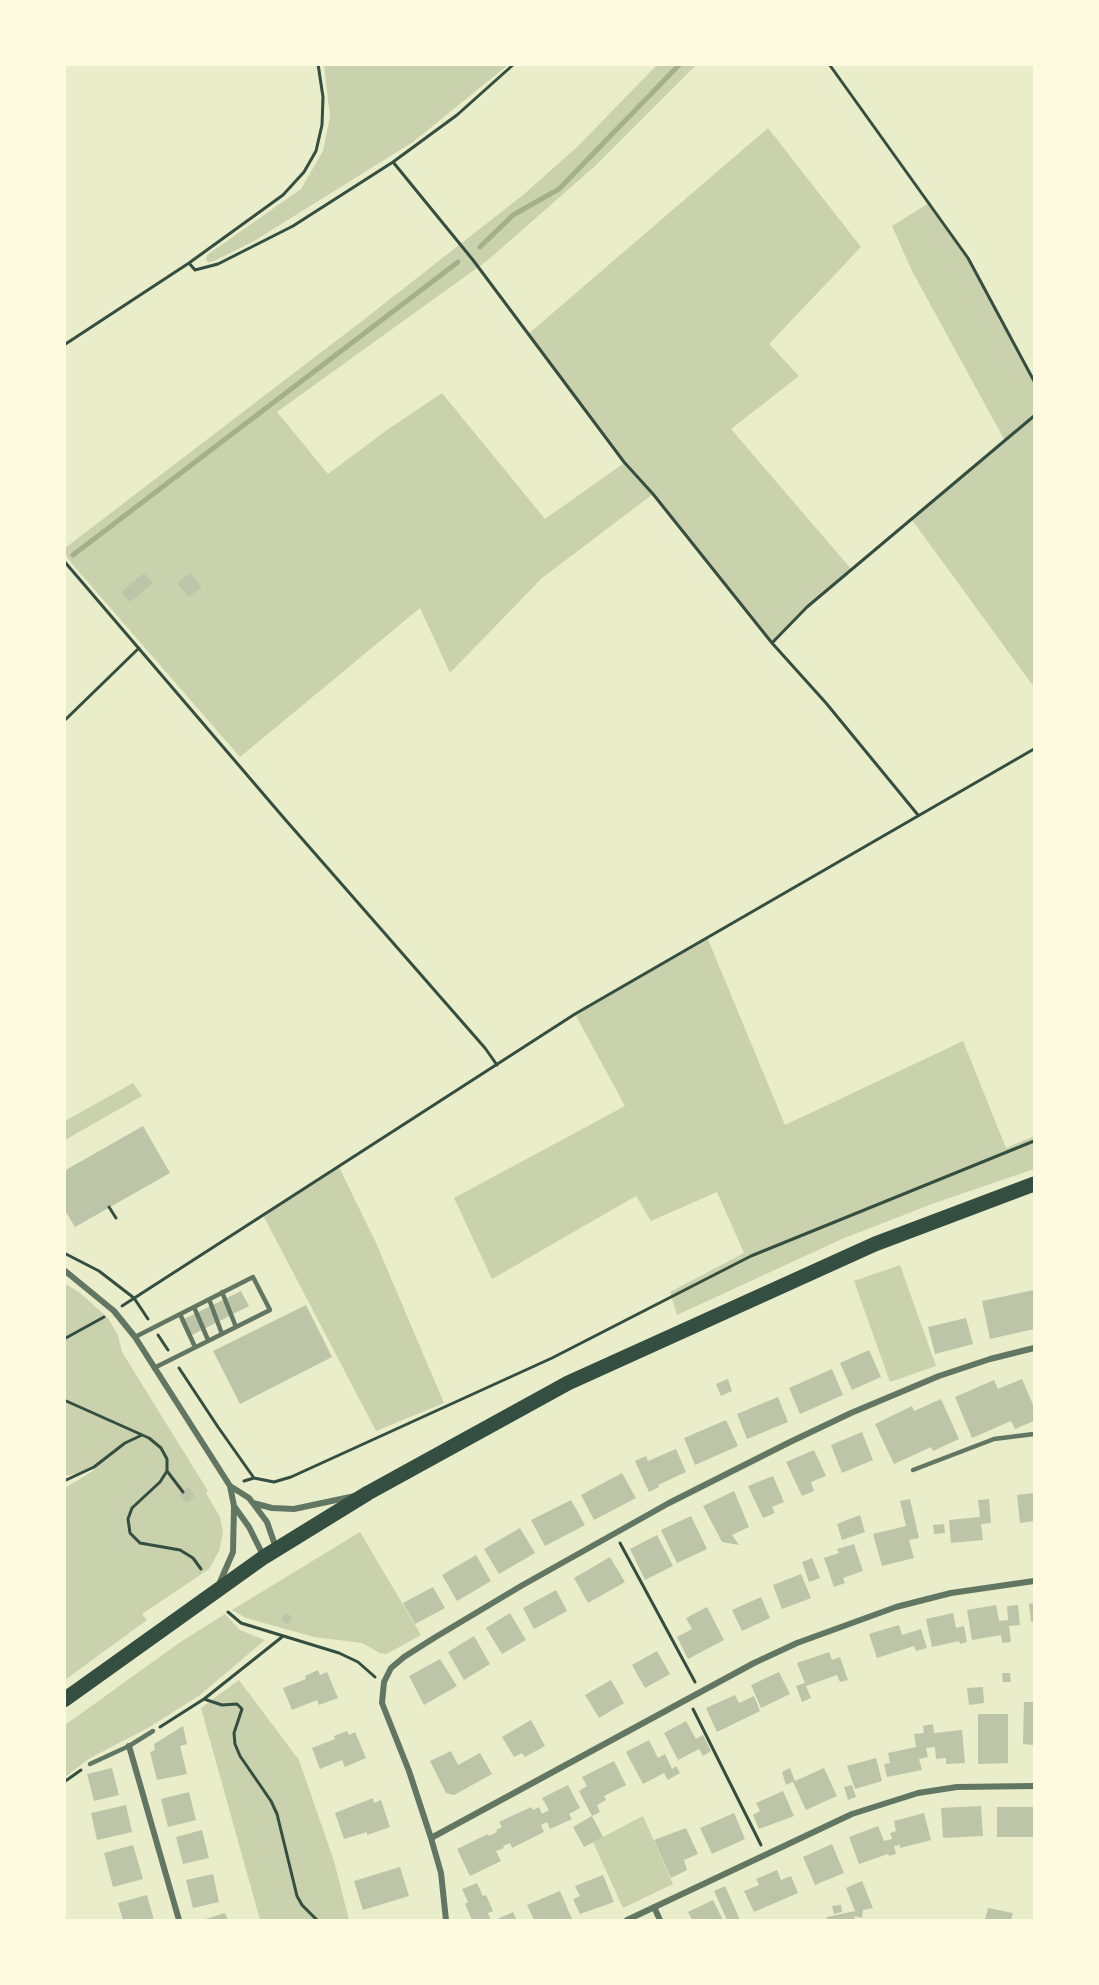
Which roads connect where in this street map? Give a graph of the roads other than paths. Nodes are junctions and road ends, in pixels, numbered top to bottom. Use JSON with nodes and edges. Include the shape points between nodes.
{"nodes":[{"id":1,"x":1035,"y":1184,"type":"edge"},
{"id":2,"x":64,"y":1270,"type":"edge"},
{"id":3,"x":222,"y":1293,"type":"junction"},
{"id":4,"x":209,"y":1299,"type":"junction"},
{"id":5,"x":194,"y":1307,"type":"junction"},
{"id":6,"x":180,"y":1314,"type":"junction"},
{"id":7,"x":236,"y":1327,"type":"junction"},
{"id":8,"x":222,"y":1334,"type":"junction"},
{"id":9,"x":135,"y":1337,"type":"junction"},
{"id":10,"x":208,"y":1340,"type":"junction"},
{"id":11,"x":195,"y":1347,"type":"junction"},
{"id":12,"x":1035,"y":1348,"type":"edge"},
{"id":13,"x":154,"y":1368,"type":"junction"},
{"id":14,"x":1035,"y":1434,"type":"edge"},
{"id":15,"x":913,"y":1470,"type":"dead end"},
{"id":16,"x":230,"y":1486,"type":"junction"},
{"id":17,"x":368,"y":1493,"type":"junction"},
{"id":18,"x":253,"y":1503,"type":"junction"},
{"id":19,"x":234,"y":1506,"type":"junction"},
{"id":20,"x":270,"y":1553,"type":"junction"},
{"id":21,"x":1035,"y":1581,"type":"edge"},
{"id":22,"x":218,"y":1586,"type":"junction"},
{"id":23,"x":64,"y":1700,"type":"edge"},
{"id":24,"x":153,"y":1731,"type":"road end"},
{"id":25,"x":129,"y":1746,"type":"junction"},
{"id":26,"x":90,"y":1764,"type":"road end"},
{"id":27,"x":1035,"y":1786,"type":"edge"},
{"id":28,"x":431,"y":1838,"type":"junction"},
{"id":29,"x":654,"y":1907,"type":"junction"},
{"id":30,"x":179,"y":1920,"type":"edge"},
{"id":31,"x":446,"y":1920,"type":"edge"},
{"id":32,"x":627,"y":1920,"type":"edge"},
{"id":33,"x":660,"y":1920,"type":"edge"}],
"edges":[{"from":1,"to":17,"type":"main road","via":[[875,1244],[589,1373]]},
{"from":2,"to":9,"type":"street","via":[[114,1311]]},
{"from":3,"to":4,"type":"lane"},
{"from":3,"to":7,"type":"lane"},
{"from":3,"to":7,"type":"lane","via":[[253,1277],[270,1310]]},
{"from":4,"to":5,"type":"lane"},
{"from":4,"to":8,"type":"lane"},
{"from":5,"to":6,"type":"lane"},
{"from":5,"to":10,"type":"lane"},
{"from":6,"to":9,"type":"lane"},
{"from":6,"to":11,"type":"lane"},
{"from":7,"to":8,"type":"lane"},
{"from":8,"to":10,"type":"lane"},
{"from":9,"to":13,"type":"street"},
{"from":10,"to":11,"type":"lane"},
{"from":11,"to":13,"type":"lane"},
{"from":12,"to":28,"type":"street","via":[[939,1376],[790,1442],[614,1533],[404,1657],[391,1668],[384,1682],[382,1703]]},
{"from":13,"to":16,"type":"street"},
{"from":14,"to":15,"type":"lane","via":[[994,1439]]},
{"from":16,"to":18,"type":"street"},
{"from":16,"to":19,"type":"street"},
{"from":17,"to":18,"type":"street","via":[[294,1509]]},
{"from":17,"to":20,"type":"main road"},
{"from":18,"to":20,"type":"street","via":[[267,1522]]},
{"from":19,"to":20,"type":"street"},
{"from":19,"to":22,"type":"street","via":[[233,1552]]},
{"from":20,"to":22,"type":"main road"},
{"from":21,"to":28,"type":"street","via":[[951,1593],[896,1607],[797,1643]]},
{"from":22,"to":23,"type":"main road"},
{"from":24,"to":25,"type":"lane"},
{"from":25,"to":26,"type":"lane"},
{"from":25,"to":30,"type":"street"},
{"from":27,"to":29,"type":"street","via":[[957,1787],[918,1793],[852,1814]]},
{"from":28,"to":31,"type":"street","via":[[441,1873]]},
{"from":29,"to":32,"type":"street"},
{"from":29,"to":33,"type":"street"}]}
